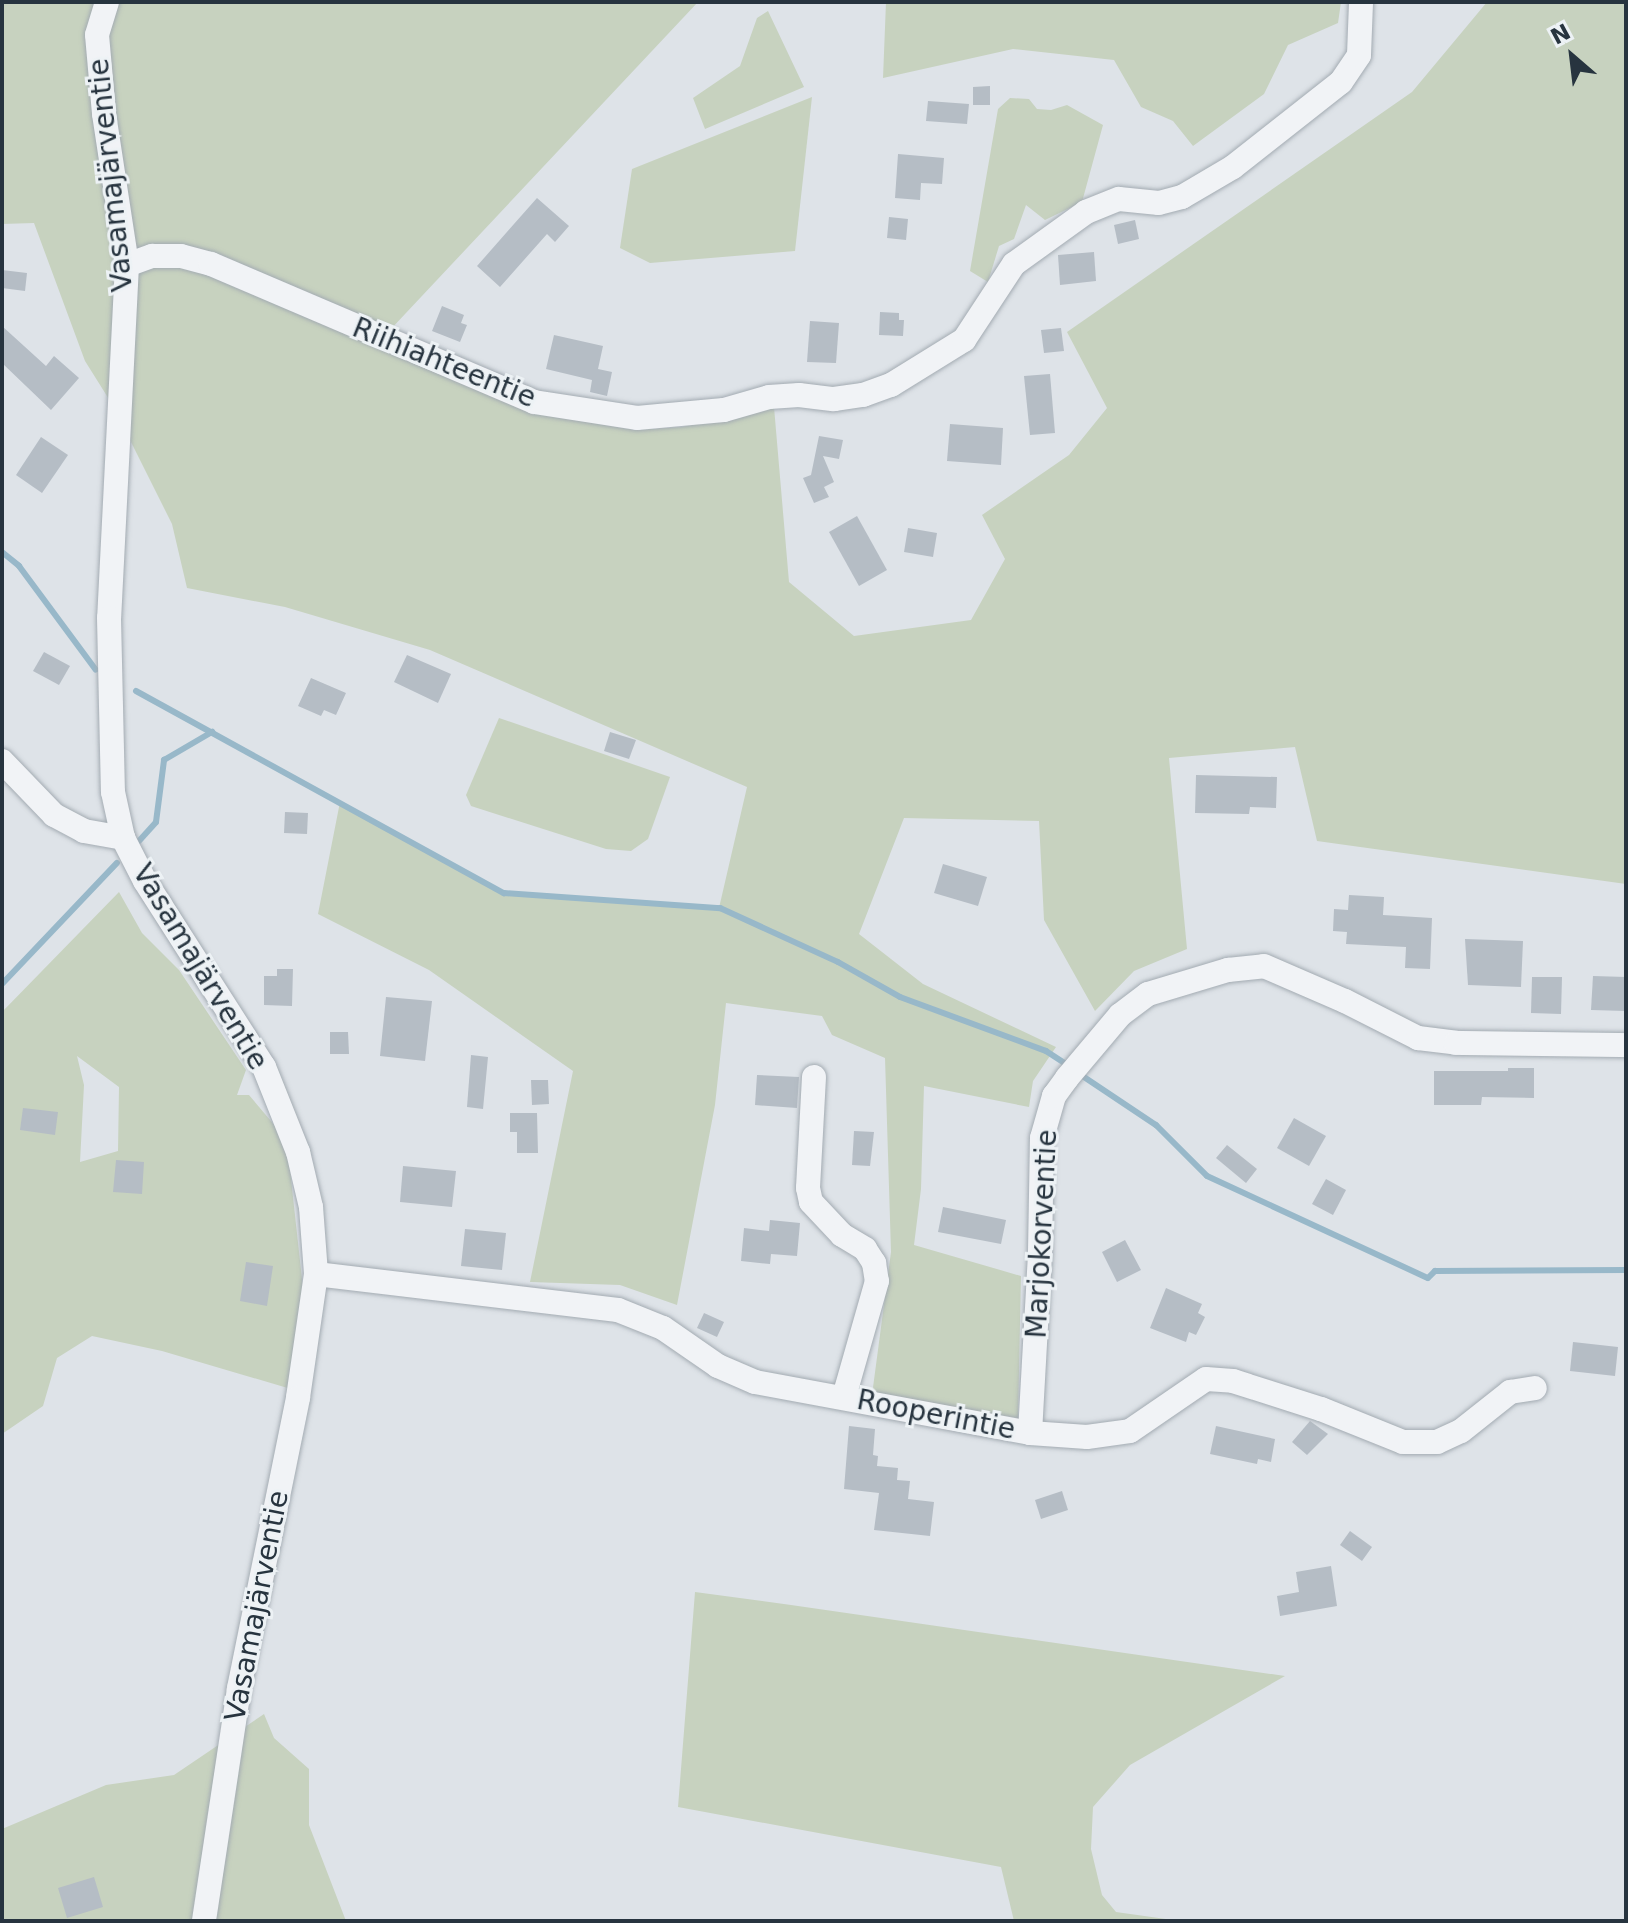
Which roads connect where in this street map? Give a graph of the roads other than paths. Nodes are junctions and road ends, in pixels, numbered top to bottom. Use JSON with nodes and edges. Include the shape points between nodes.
{"nodes":[{"id":1,"x":107,"y":2,"type":"edge"},
{"id":2,"x":1361,"y":2,"type":"edge"},
{"id":3,"x":127,"y":265,"type":"junction"},
{"id":4,"x":2,"y":761,"type":"edge"},
{"id":5,"x":123,"y":838,"type":"junction"},
{"id":6,"x":1626,"y":1045,"type":"edge"},
{"id":7,"x":814,"y":1077,"type":"dead end"},
{"id":8,"x":316,"y":1274,"type":"junction"},
{"id":9,"x":1535,"y":1388,"type":"dead end"},
{"id":10,"x":844,"y":1397,"type":"junction"},
{"id":11,"x":1030,"y":1433,"type":"junction"},
{"id":12,"x":204,"y":1921,"type":"edge"}],
"edges":[{"from":1,"to":3,"type":"street","name":"Vasamajärventie","via":[[97,35]]},
{"from":2,"to":3,"type":"street","name":"Riihiahteentie","via":[[1359,55],[1341,82],[1233,167],[1182,197],[1159,203],[1119,199],[1086,212],[1014,264],[964,340],[891,385],[863,395],[769,397],[724,410],[637,418],[534,402],[211,264],[152,256]]},
{"from":3,"to":5,"type":"street","name":"Vasamajärventie","via":[[109,618],[113,792]]},
{"from":4,"to":5,"type":"street","via":[[54,815],[84,831]]},
{"from":5,"to":8,"type":"street","name":"Vasamajärventie","via":[[168,920],[264,1067],[298,1152],[311,1207]]},
{"from":6,"to":11,"type":"street","name":"Marjokorventie","via":[[1418,1038],[1264,966],[1228,970],[1148,994],[1120,1015],[1073,1069],[1054,1096],[1042,1138]]},
{"from":7,"to":10,"type":"street","via":[[811,1202],[842,1235],[865,1249],[877,1281]]},
{"from":8,"to":10,"type":"street","name":"Rooperintie","via":[[618,1310],[663,1328],[718,1366],[755,1382]]},
{"from":8,"to":12,"type":"street","name":"Vasamajärventie","via":[[298,1398],[239,1689]]},
{"from":9,"to":11,"type":"street","name":"Rooperintie","via":[[1510,1392],[1461,1431],[1437,1442],[1403,1442],[1321,1409],[1233,1381],[1206,1379],[1130,1431],[1087,1437]]},
{"from":10,"to":11,"type":"street","name":"Rooperintie"}]}
